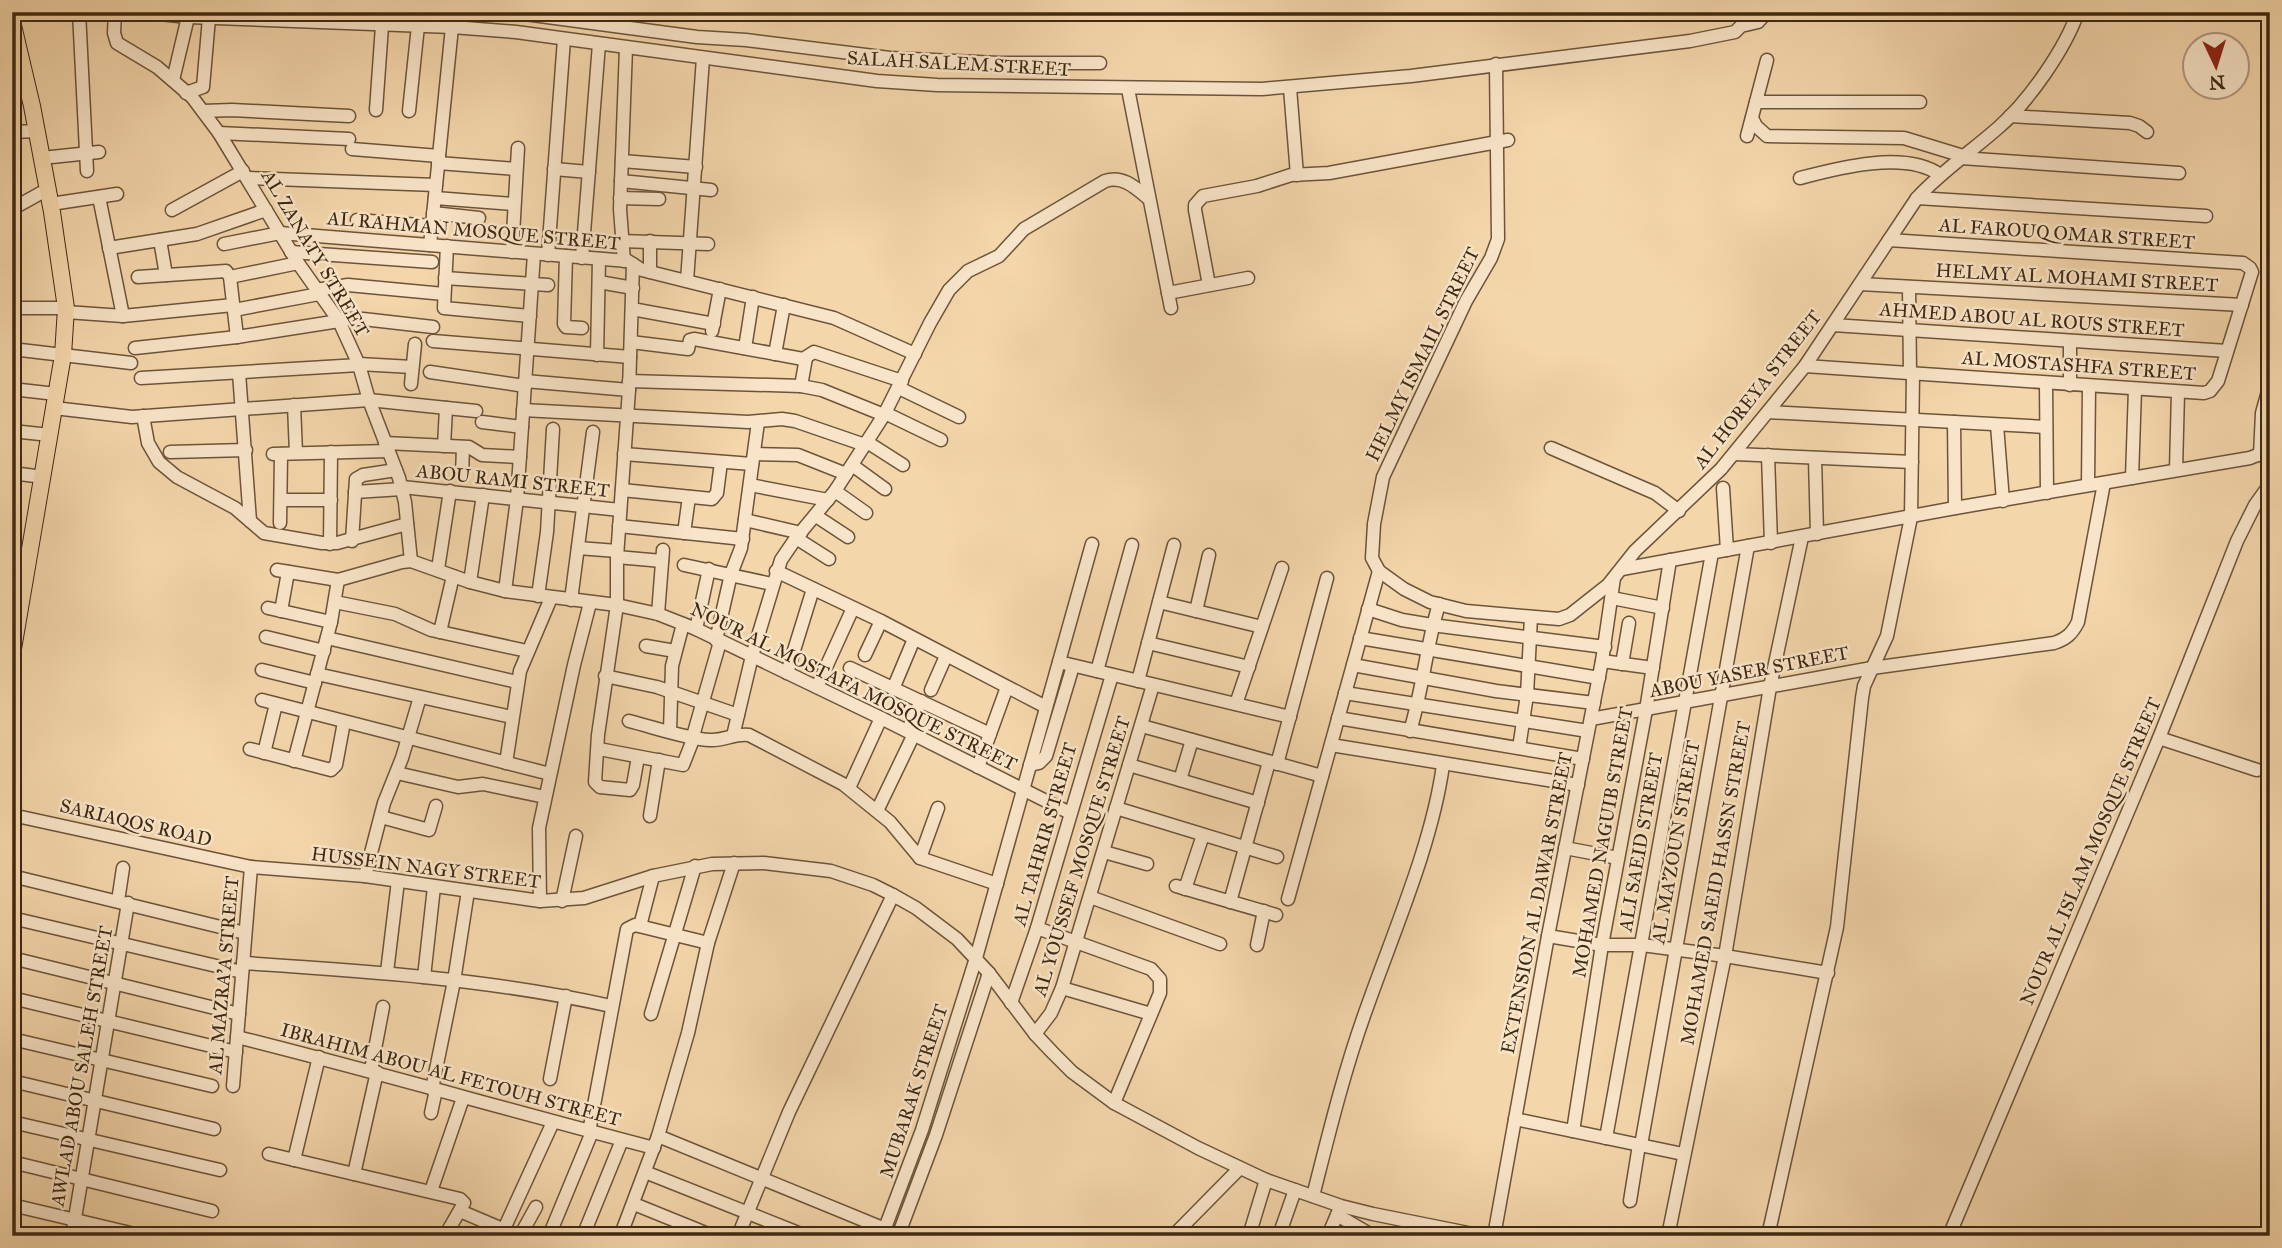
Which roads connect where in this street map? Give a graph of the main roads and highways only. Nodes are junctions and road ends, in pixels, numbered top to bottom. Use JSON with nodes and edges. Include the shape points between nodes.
{"nodes":[{"id":1,"x":12,"y":21,"type":"edge"},
{"id":2,"x":20,"y":567,"type":"edge"},
{"id":3,"x":17,"y":601,"type":"edge"},
{"id":4,"x":12,"y":655,"type":"edge"}],
"edges":[{"from":1,"to":2,"type":"main road","via":[[37,131],[66,310],[43,477]]},
{"from":2,"to":3,"type":"main road"},
{"from":3,"to":4,"type":"main road"}]}
